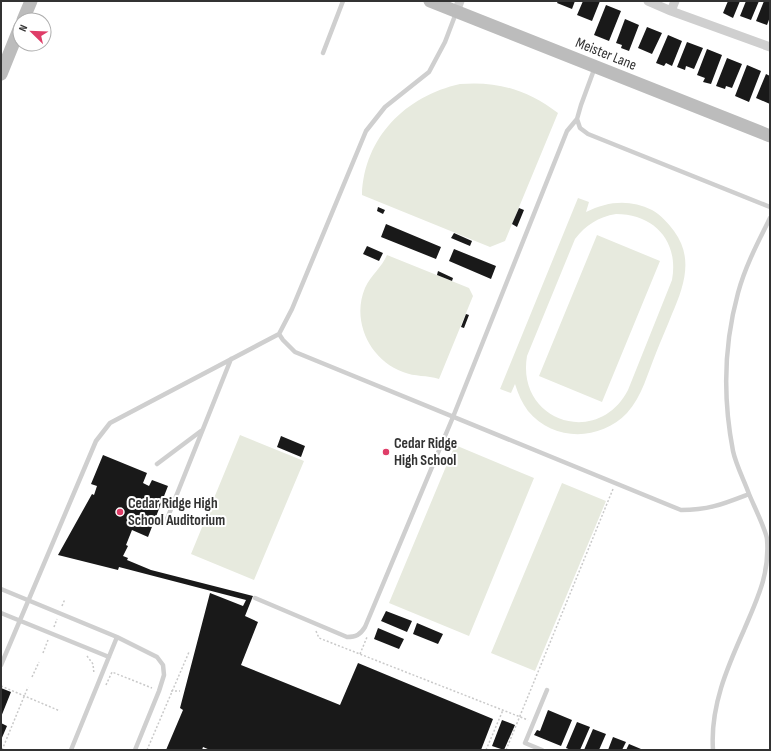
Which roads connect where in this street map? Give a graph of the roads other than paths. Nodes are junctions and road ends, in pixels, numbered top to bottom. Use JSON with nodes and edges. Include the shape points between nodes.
{"nodes":[{"id":1,"x":31,"y":1,"type":"edge"},
{"id":2,"x":343,"y":1,"type":"edge"},
{"id":3,"x":430,"y":1,"type":"edge"},
{"id":4,"x":648,"y":1,"type":"edge"},
{"id":5,"x":675,"y":1,"type":"edge"},
{"id":6,"x":458,"y":6,"type":"edge"},
{"id":7,"x":671,"y":11,"type":"junction"},
{"id":8,"x":26,"y":12,"type":"edge"},
{"id":9,"x":770,"y":46,"type":"edge"},
{"id":10,"x":12,"y":47,"type":"edge"},
{"id":11,"x":322,"y":53,"type":"dead end"},
{"id":12,"x":595,"y":67,"type":"junction"},
{"id":13,"x":1,"y":74,"type":"edge"},
{"id":14,"x":577,"y":119,"type":"junction"},
{"id":15,"x":770,"y":136,"type":"edge"},
{"id":16,"x":770,"y":207,"type":"edge"},
{"id":17,"x":770,"y":218,"type":"edge"},
{"id":18,"x":279,"y":334,"type":"junction"},
{"id":19,"x":231,"y":359,"type":"junction"},
{"id":20,"x":453,"y":417,"type":"junction"},
{"id":21,"x":203,"y":430,"type":"junction"},
{"id":22,"x":157,"y":464,"type":"dead end"},
{"id":23,"x":749,"y":494,"type":"junction"},
{"id":24,"x":164,"y":524,"type":"dead end"},
{"id":25,"x":1,"y":589,"type":"edge"},
{"id":26,"x":255,"y":598,"type":"dead end"},
{"id":27,"x":28,"y":600,"type":"junction"},
{"id":28,"x":1,"y":613,"type":"edge"},
{"id":29,"x":19,"y":620,"type":"junction"},
{"id":30,"x":117,"y":637,"type":"junction"},
{"id":31,"x":109,"y":657,"type":"junction"},
{"id":32,"x":1,"y":665,"type":"edge"},
{"id":33,"x":547,"y":690,"type":"dead end"},
{"id":34,"x":71,"y":750,"type":"edge"},
{"id":35,"x":135,"y":750,"type":"edge"},
{"id":36,"x":542,"y":750,"type":"edge"},
{"id":37,"x":713,"y":750,"type":"edge"}],
"edges":[{"from":1,"to":8,"type":"street"},
{"from":2,"to":11,"type":"lane"},
{"from":3,"to":6,"type":"street","name":"Meister Lane"},
{"from":4,"to":7,"type":"street"},
{"from":5,"to":7,"type":"street"},
{"from":6,"to":12,"type":"street","name":"Meister Lane"},
{"from":6,"to":18,"type":"lane","via":[[445,42],[429,72],[385,107],[366,131],[292,309]]},
{"from":7,"to":9,"type":"street"},
{"from":10,"to":13,"type":"street"},
{"from":12,"to":14,"type":"lane"},
{"from":12,"to":15,"type":"street","name":"Meister Lane"},
{"from":14,"to":16,"type":"lane","via":[[580,128],[588,134]]},
{"from":14,"to":20,"type":"lane","via":[[567,131]]},
{"from":17,"to":23,"type":"lane","via":[[738,293],[728,338],[726,394],[734,452]]},
{"from":18,"to":19,"type":"lane"},
{"from":18,"to":20,"type":"lane","via":[[295,352]]},
{"from":19,"to":21,"type":"lane"},
{"from":19,"to":27,"type":"lane","via":[[110,423],[96,440]]},
{"from":20,"to":23,"type":"lane","via":[[681,510],[714,507]]},
{"from":20,"to":26,"type":"lane","via":[[366,627],[358,635],[347,637]]},
{"from":21,"to":22,"type":"lane"},
{"from":21,"to":24,"type":"lane"},
{"from":23,"to":37,"type":"lane","via":[[767,537],[767,565],[761,590],[723,680],[715,709]]},
{"from":25,"to":27,"type":"lane"},
{"from":27,"to":29,"type":"lane"},
{"from":27,"to":30,"type":"lane"},
{"from":28,"to":29,"type":"lane"},
{"from":29,"to":31,"type":"lane"},
{"from":29,"to":32,"type":"lane"},
{"from":30,"to":31,"type":"lane"},
{"from":30,"to":35,"type":"lane","via":[[157,657],[163,666],[164,675],[159,691]]},
{"from":31,"to":34,"type":"lane"},
{"from":33,"to":36,"type":"lane","via":[[525,743]]}]}
